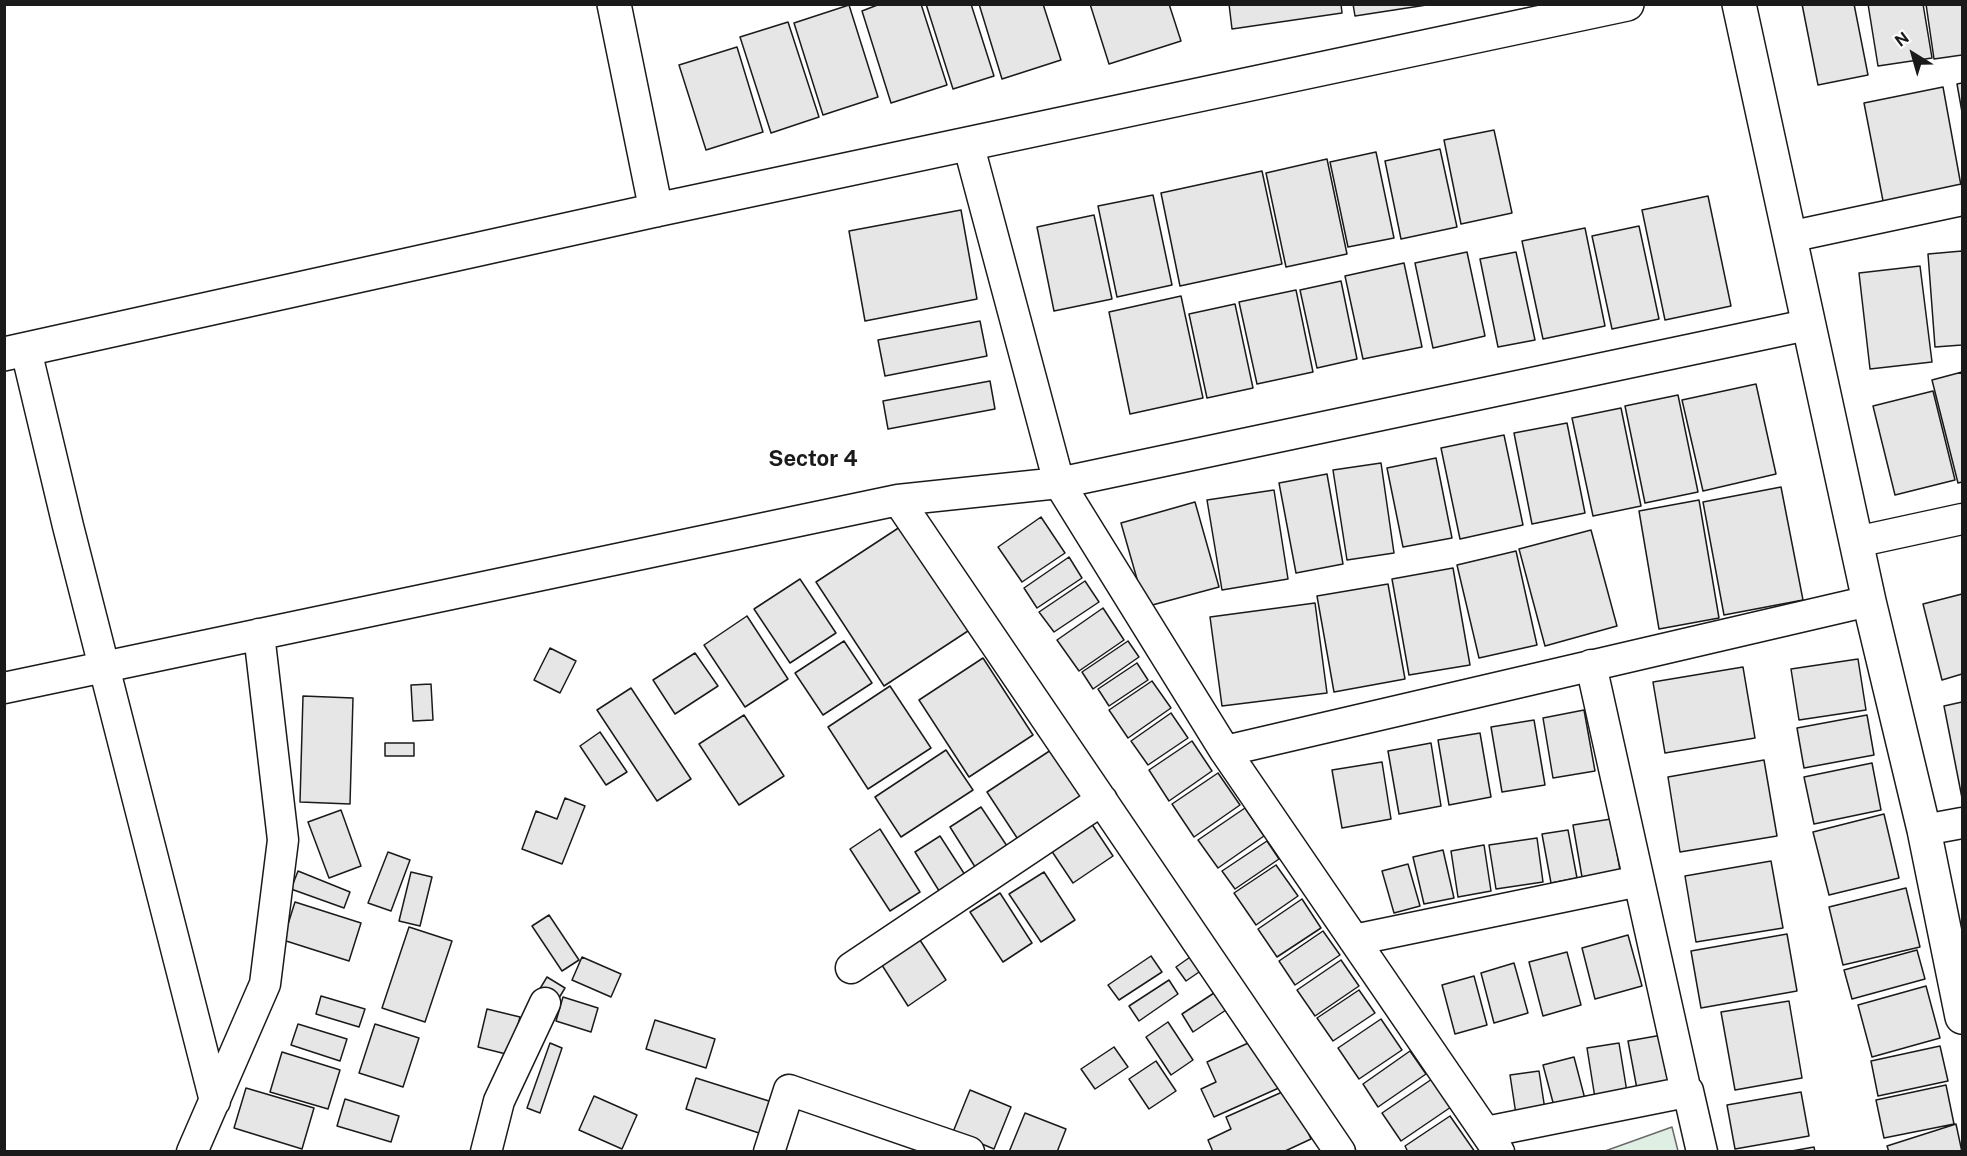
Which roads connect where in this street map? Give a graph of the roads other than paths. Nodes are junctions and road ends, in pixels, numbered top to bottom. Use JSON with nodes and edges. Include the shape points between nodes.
{"nodes":[{"id":1,"x":614,"y":4,"type":"edge"},
{"id":2,"x":1627,"y":4,"type":"edge"},
{"id":3,"x":1738,"y":4,"type":"edge"},
{"id":4,"x":1563,"y":11,"type":"edge"},
{"id":5,"x":968,"y":143,"type":"junction"},
{"id":6,"x":1962,"y":200,"type":"edge"},
{"id":7,"x":656,"y":210,"type":"junction"},
{"id":8,"x":1789,"y":237,"type":"junction"},
{"id":9,"x":1807,"y":325,"type":"junction"},
{"id":10,"x":15,"y":352,"type":"edge"},
{"id":11,"x":1059,"y":483,"type":"junction"},
{"id":12,"x":898,"y":500,"type":"junction"},
{"id":13,"x":1962,"y":519,"type":"edge"},
{"id":14,"x":1856,"y":542,"type":"junction"},
{"id":15,"x":1869,"y":601,"type":"junction"},
{"id":16,"x":259,"y":634,"type":"junction"},
{"id":17,"x":1591,"y":665,"type":"junction"},
{"id":18,"x":104,"y":667,"type":"junction"},
{"id":19,"x":4,"y":688,"type":"edge"},
{"id":20,"x":1225,"y":751,"type":"junction"},
{"id":21,"x":1102,"y":800,"type":"junction"},
{"id":22,"x":1962,"y":823,"type":"edge"},
{"id":23,"x":1924,"y":830,"type":"junction"},
{"id":24,"x":1639,"y":881,"type":"junction"},
{"id":25,"x":1354,"y":940,"type":"junction"},
{"id":26,"x":851,"y":968,"type":"dead end"},
{"id":27,"x":545,"y":1003,"type":"dead end"},
{"id":28,"x":1962,"y":1017,"type":"edge"},
{"id":29,"x":1686,"y":1092,"type":"junction"},
{"id":30,"x":215,"y":1101,"type":"junction"},
{"id":31,"x":915,"y":1142,"type":"edge"},
{"id":32,"x":1492,"y":1142,"type":"edge"},
{"id":33,"x":192,"y":1152,"type":"edge"},
{"id":34,"x":486,"y":1152,"type":"edge"},
{"id":35,"x":769,"y":1152,"type":"edge"},
{"id":36,"x":969,"y":1152,"type":"edge"},
{"id":37,"x":1340,"y":1152,"type":"edge"},
{"id":38,"x":1702,"y":1152,"type":"edge"}],
"edges":[{"from":1,"to":7,"type":"street"},
{"from":2,"to":4,"type":"street"},
{"from":3,"to":8,"type":"street"},
{"from":4,"to":5,"type":"street"},
{"from":5,"to":7,"type":"street"},
{"from":5,"to":11,"type":"street"},
{"from":6,"to":8,"type":"street"},
{"from":7,"to":10,"type":"street"},
{"from":8,"to":9,"type":"street"},
{"from":9,"to":11,"type":"street"},
{"from":9,"to":14,"type":"street"},
{"from":10,"to":18,"type":"street"},
{"from":11,"to":12,"type":"street"},
{"from":11,"to":20,"type":"street"},
{"from":12,"to":16,"type":"street"},
{"from":12,"to":21,"type":"street"},
{"from":13,"to":14,"type":"street"},
{"from":14,"to":15,"type":"street"},
{"from":15,"to":17,"type":"street"},
{"from":15,"to":23,"type":"street"},
{"from":16,"to":18,"type":"street"},
{"from":16,"to":30,"type":"street","via":[[284,840],[265,984]]},
{"from":17,"to":20,"type":"street"},
{"from":17,"to":24,"type":"street"},
{"from":18,"to":19,"type":"street"},
{"from":18,"to":30,"type":"street"},
{"from":20,"to":25,"type":"street"},
{"from":21,"to":26,"type":"street"},
{"from":21,"to":37,"type":"street"},
{"from":22,"to":23,"type":"street"},
{"from":23,"to":28,"type":"street"},
{"from":24,"to":25,"type":"street"},
{"from":24,"to":29,"type":"street"},
{"from":25,"to":32,"type":"street"},
{"from":27,"to":34,"type":"street","via":[[499,1101]]},
{"from":29,"to":32,"type":"street"},
{"from":29,"to":38,"type":"street"},
{"from":30,"to":33,"type":"street"},
{"from":31,"to":35,"type":"street","via":[[789,1090]]},
{"from":31,"to":36,"type":"street"}]}
